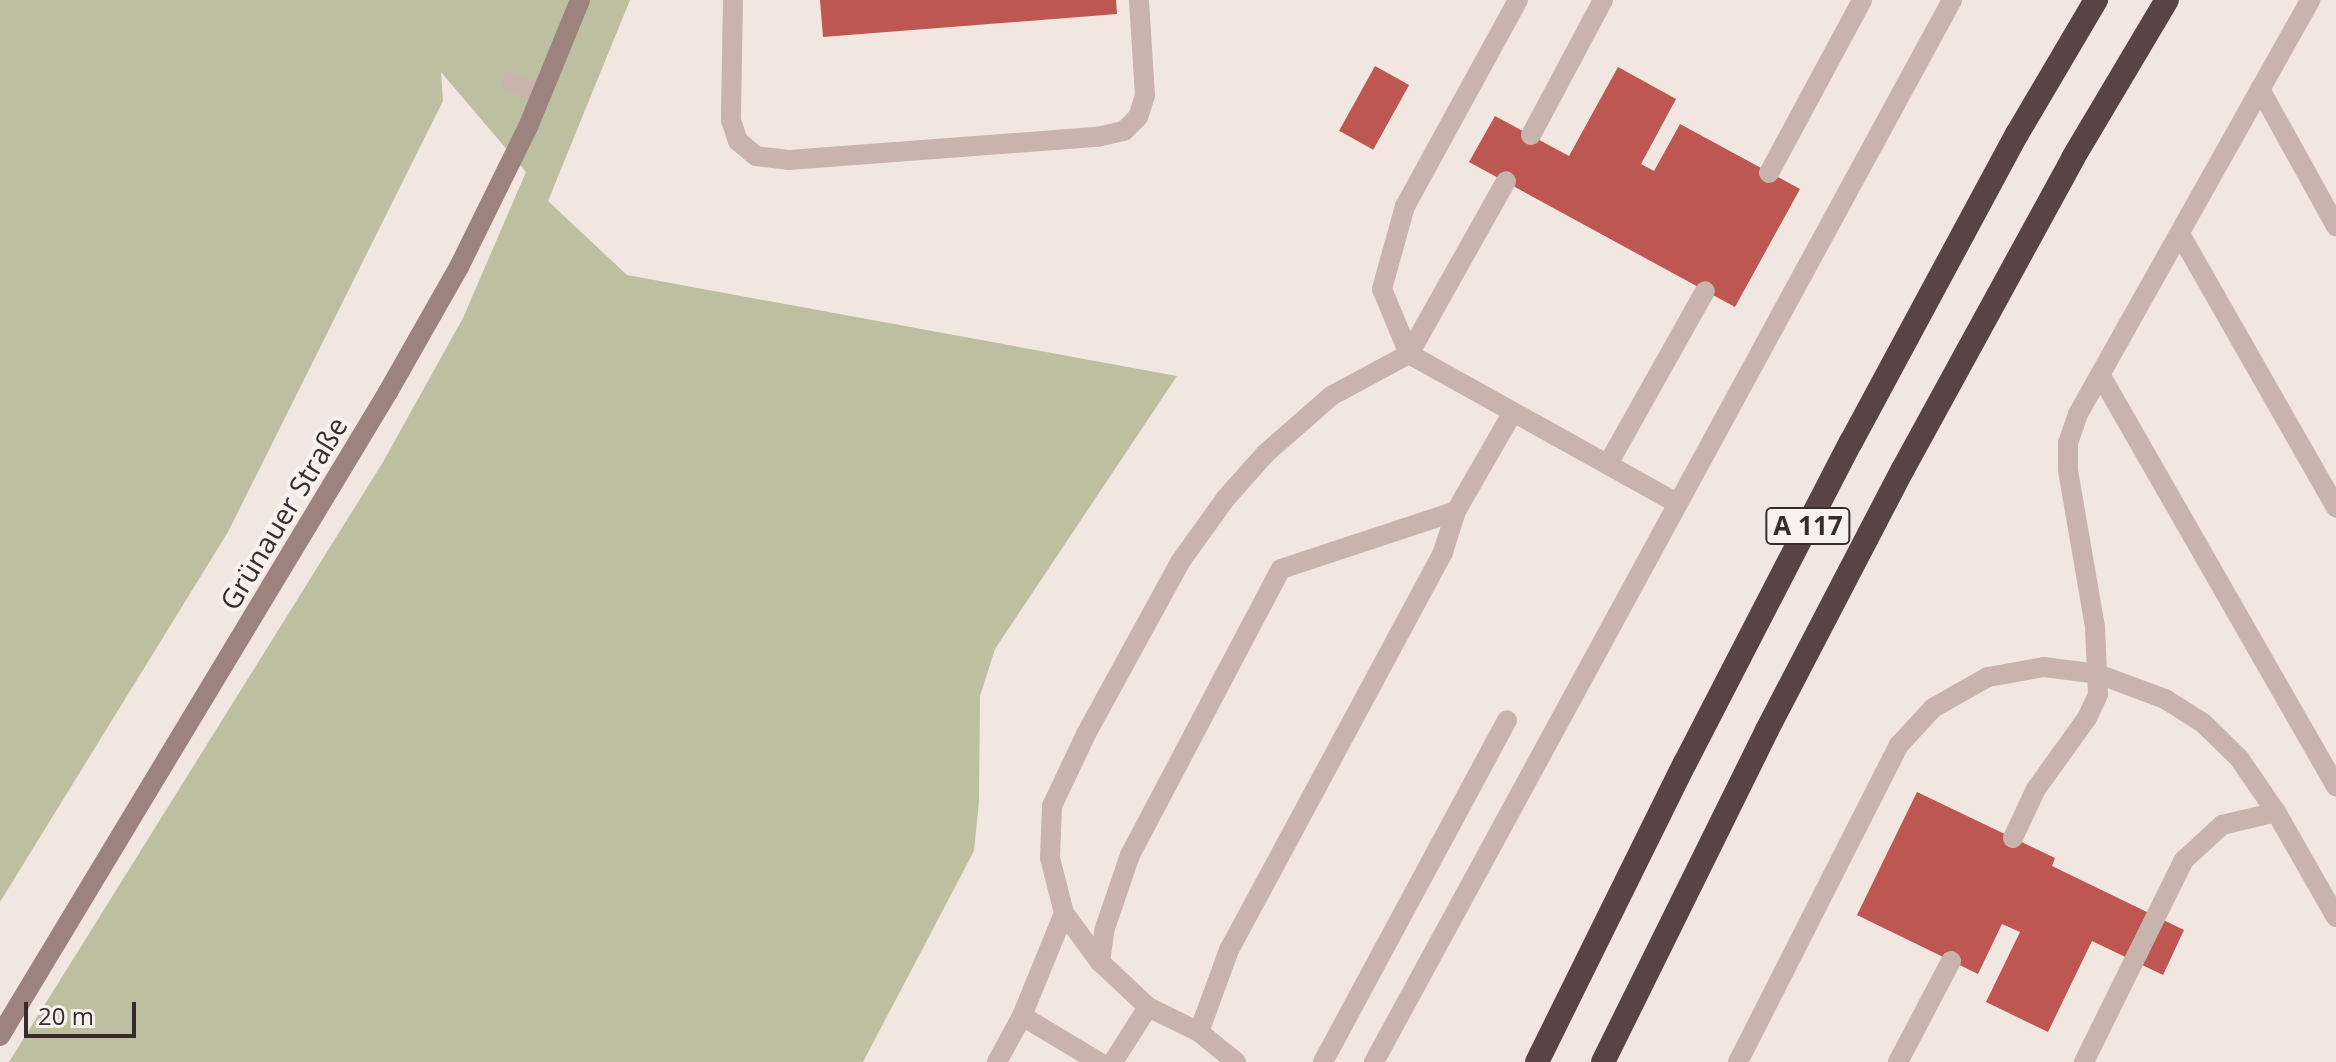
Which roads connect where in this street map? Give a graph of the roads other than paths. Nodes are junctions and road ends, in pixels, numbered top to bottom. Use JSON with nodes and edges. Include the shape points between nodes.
{"nodes":[{"id":1,"x":580,"y":0,"type":"edge"},
{"id":2,"x":733,"y":0,"type":"edge"},
{"id":3,"x":1139,"y":0,"type":"edge"},
{"id":4,"x":1518,"y":0,"type":"edge"},
{"id":5,"x":1603,"y":0,"type":"edge"},
{"id":6,"x":1862,"y":0,"type":"edge"},
{"id":7,"x":1952,"y":0,"type":"edge"},
{"id":8,"x":2096,"y":0,"type":"edge"},
{"id":9,"x":2167,"y":0,"type":"edge"},
{"id":10,"x":2310,"y":0,"type":"edge"},
{"id":11,"x":511,"y":82,"type":"dead end"},
{"id":12,"x":2260,"y":89,"type":"junction"},
{"id":13,"x":542,"y":94,"type":"junction"},
{"id":14,"x":1531,"y":135,"type":"dead end"},
{"id":15,"x":1769,"y":173,"type":"dead end"},
{"id":16,"x":1506,"y":181,"type":"dead end"},
{"id":17,"x":2336,"y":226,"type":"edge"},
{"id":18,"x":2180,"y":234,"type":"junction"},
{"id":19,"x":1705,"y":291,"type":"dead end"},
{"id":20,"x":1409,"y":354,"type":"junction"},
{"id":21,"x":2101,"y":376,"type":"junction"},
{"id":22,"x":1513,"y":412,"type":"junction"},
{"id":23,"x":1608,"y":464,"type":"junction"},
{"id":24,"x":1677,"y":503,"type":"junction"},
{"id":25,"x":2336,"y":508,"type":"edge"},
{"id":26,"x":1456,"y":511,"type":"junction"},
{"id":27,"x":2098,"y":674,"type":"junction"},
{"id":28,"x":1507,"y":720,"type":"dead end"},
{"id":29,"x":2336,"y":786,"type":"edge"},
{"id":30,"x":2276,"y":812,"type":"junction"},
{"id":31,"x":2013,"y":838,"type":"dead end"},
{"id":32,"x":1064,"y":913,"type":"junction"},
{"id":33,"x":2336,"y":917,"type":"edge"},
{"id":34,"x":1951,"y":961,"type":"dead end"},
{"id":35,"x":1100,"y":962,"type":"junction"},
{"id":36,"x":1148,"y":1007,"type":"junction"},
{"id":37,"x":1022,"y":1016,"type":"junction"},
{"id":38,"x":1199,"y":1032,"type":"junction"},
{"id":39,"x":0,"y":1036,"type":"edge"},
{"id":40,"x":997,"y":1062,"type":"edge"},
{"id":41,"x":1099,"y":1062,"type":"edge"},
{"id":42,"x":1113,"y":1062,"type":"edge"},
{"id":43,"x":1236,"y":1062,"type":"edge"},
{"id":44,"x":1323,"y":1062,"type":"edge"},
{"id":45,"x":1374,"y":1062,"type":"edge"},
{"id":46,"x":1537,"y":1062,"type":"edge"},
{"id":47,"x":1603,"y":1062,"type":"edge"},
{"id":48,"x":1738,"y":1062,"type":"edge"},
{"id":49,"x":1898,"y":1062,"type":"edge"},
{"id":50,"x":2084,"y":1062,"type":"edge"}],
"edges":[{"from":1,"to":13,"type":"main road","name":"Grünauer Straße"},
{"from":2,"to":3,"type":"lane","via":[[731,120],[738,141],[756,156],[789,160],[1124,131],[1138,117],[1145,96]]},
{"from":4,"to":20,"type":"lane","via":[[1405,206],[1382,289]]},
{"from":5,"to":14,"type":"lane"},
{"from":6,"to":15,"type":"lane"},
{"from":7,"to":24,"type":"lane"},
{"from":8,"to":46,"type":"highway","number":"A 117","via":[[2017,134],[1865,416]]},
{"from":9,"to":47,"type":"highway","number":"A 117","via":[[2073,158],[1903,469]]},
{"from":10,"to":12,"type":"lane"},
{"from":11,"to":13,"type":"lane"},
{"from":12,"to":17,"type":"lane"},
{"from":12,"to":18,"type":"lane"},
{"from":13,"to":39,"type":"main road","name":"Grünauer Straße","via":[[459,267],[396,379]]},
{"from":16,"to":20,"type":"lane"},
{"from":18,"to":21,"type":"lane"},
{"from":18,"to":25,"type":"lane"},
{"from":19,"to":23,"type":"lane"},
{"from":20,"to":22,"type":"lane"},
{"from":20,"to":32,"type":"lane","via":[[1331,396],[1265,454],[1180,562],[1052,806],[1050,858]]},
{"from":21,"to":27,"type":"lane","via":[[2068,443]]},
{"from":21,"to":29,"type":"lane"},
{"from":22,"to":23,"type":"lane"},
{"from":22,"to":26,"type":"lane"},
{"from":23,"to":24,"type":"lane"},
{"from":24,"to":45,"type":"lane"},
{"from":26,"to":35,"type":"lane","via":[[1281,569],[1130,855],[1105,928]]},
{"from":26,"to":38,"type":"lane","via":[[1443,552],[1229,950]]},
{"from":27,"to":30,"type":"lane","via":[[2165,699],[2203,723],[2239,758]]},
{"from":27,"to":31,"type":"lane","via":[[2098,694],[2087,718],[2036,789]]},
{"from":27,"to":48,"type":"lane","via":[[2044,667],[1988,677],[1933,708],[1899,745]]},
{"from":28,"to":44,"type":"lane"},
{"from":30,"to":33,"type":"lane"},
{"from":30,"to":50,"type":"lane","via":[[2222,825],[2184,860]]},
{"from":32,"to":35,"type":"lane"},
{"from":32,"to":37,"type":"lane"},
{"from":34,"to":49,"type":"lane"},
{"from":35,"to":36,"type":"lane"},
{"from":36,"to":38,"type":"lane"},
{"from":36,"to":42,"type":"lane"},
{"from":37,"to":40,"type":"lane"},
{"from":37,"to":41,"type":"lane"},
{"from":38,"to":43,"type":"lane"}]}
